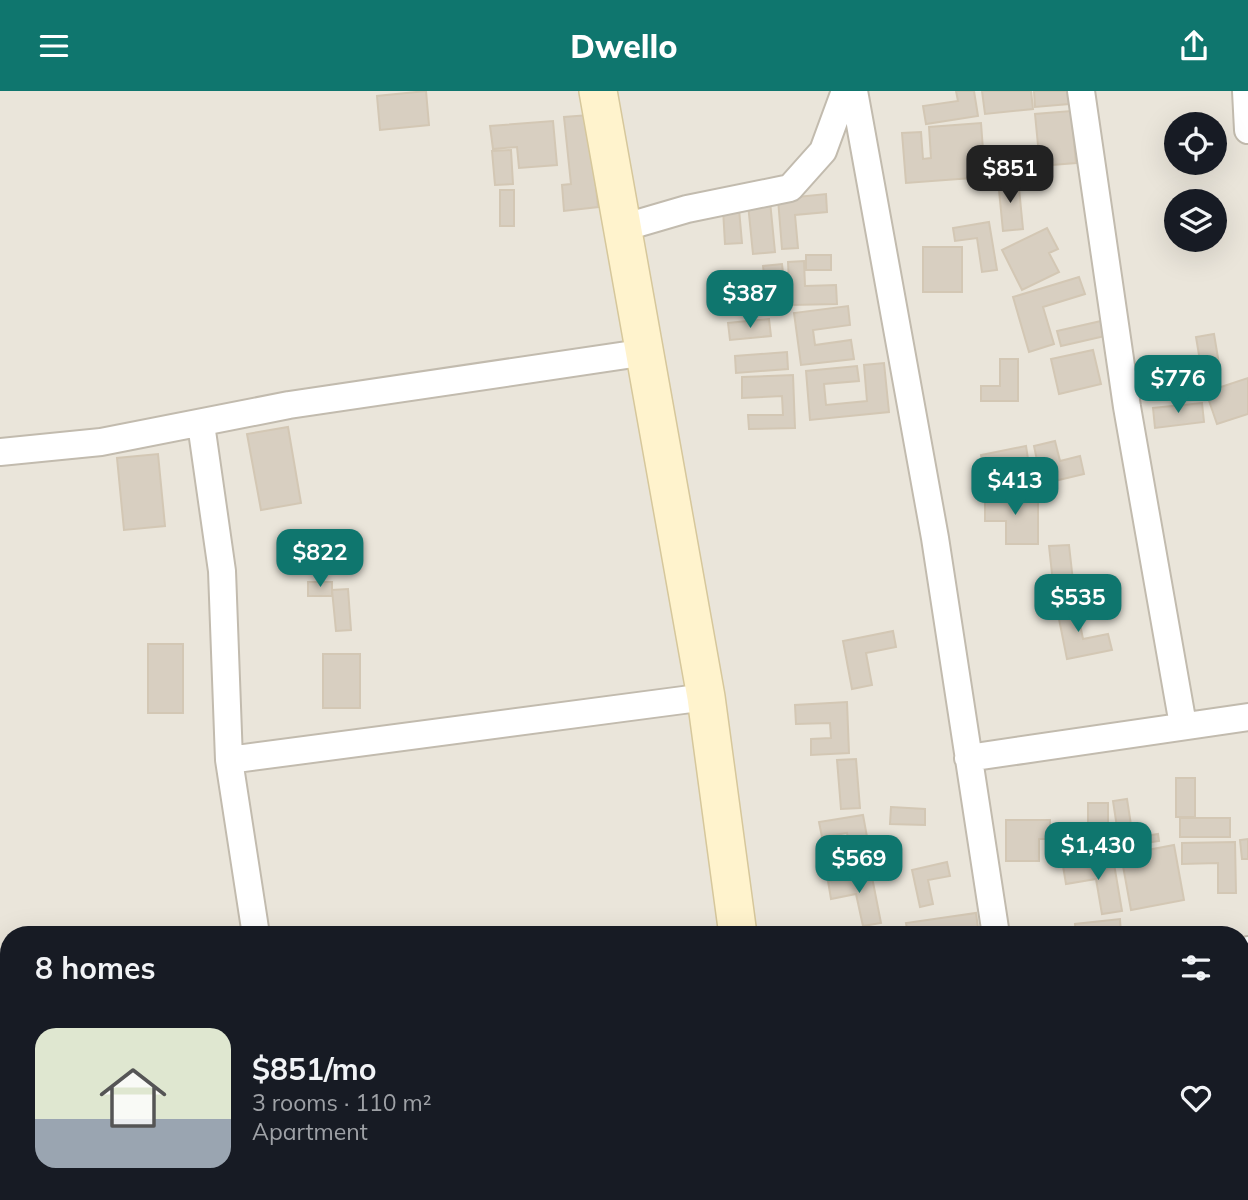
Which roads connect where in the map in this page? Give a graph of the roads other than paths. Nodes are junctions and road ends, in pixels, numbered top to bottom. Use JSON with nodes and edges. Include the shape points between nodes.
{"nodes":[{"id":1,"x":598,"y":91,"type":"edge"},
{"id":2,"x":845,"y":91,"type":"edge"},
{"id":3,"x":854,"y":91,"type":"edge"},
{"id":4,"x":1081,"y":91,"type":"edge"},
{"id":5,"x":1246,"y":91,"type":"edge"},
{"id":6,"x":1248,"y":130,"type":"edge"},
{"id":7,"x":622,"y":228,"type":"junction"},
{"id":8,"x":647,"y":352,"type":"junction"},
{"id":9,"x":201,"y":424,"type":"junction"},
{"id":10,"x":0,"y":452,"type":"edge"},
{"id":11,"x":706,"y":697,"type":"junction"},
{"id":12,"x":1248,"y":717,"type":"edge"},
{"id":13,"x":1183,"y":725,"type":"junction"},
{"id":14,"x":968,"y":758,"type":"junction"},
{"id":15,"x":229,"y":760,"type":"junction"},
{"id":16,"x":255,"y":926,"type":"edge"},
{"id":17,"x":737,"y":926,"type":"edge"},
{"id":18,"x":995,"y":926,"type":"edge"}],
"edges":[{"from":1,"to":7,"type":"street"},
{"from":2,"to":7,"type":"street","via":[[823,151],[790,188]]},
{"from":3,"to":14,"type":"street","via":[[936,538]]},
{"from":4,"to":13,"type":"street","via":[[1125,393]]},
{"from":5,"to":6,"type":"street"},
{"from":7,"to":8,"type":"street"},
{"from":8,"to":9,"type":"street","via":[[289,405]]},
{"from":8,"to":11,"type":"street"},
{"from":9,"to":10,"type":"street","via":[[101,442]]},
{"from":9,"to":15,"type":"street","via":[[222,571]]},
{"from":11,"to":15,"type":"street"},
{"from":11,"to":17,"type":"street"},
{"from":12,"to":13,"type":"street"},
{"from":13,"to":14,"type":"street"},
{"from":14,"to":18,"type":"street"},
{"from":15,"to":16,"type":"street"}]}
